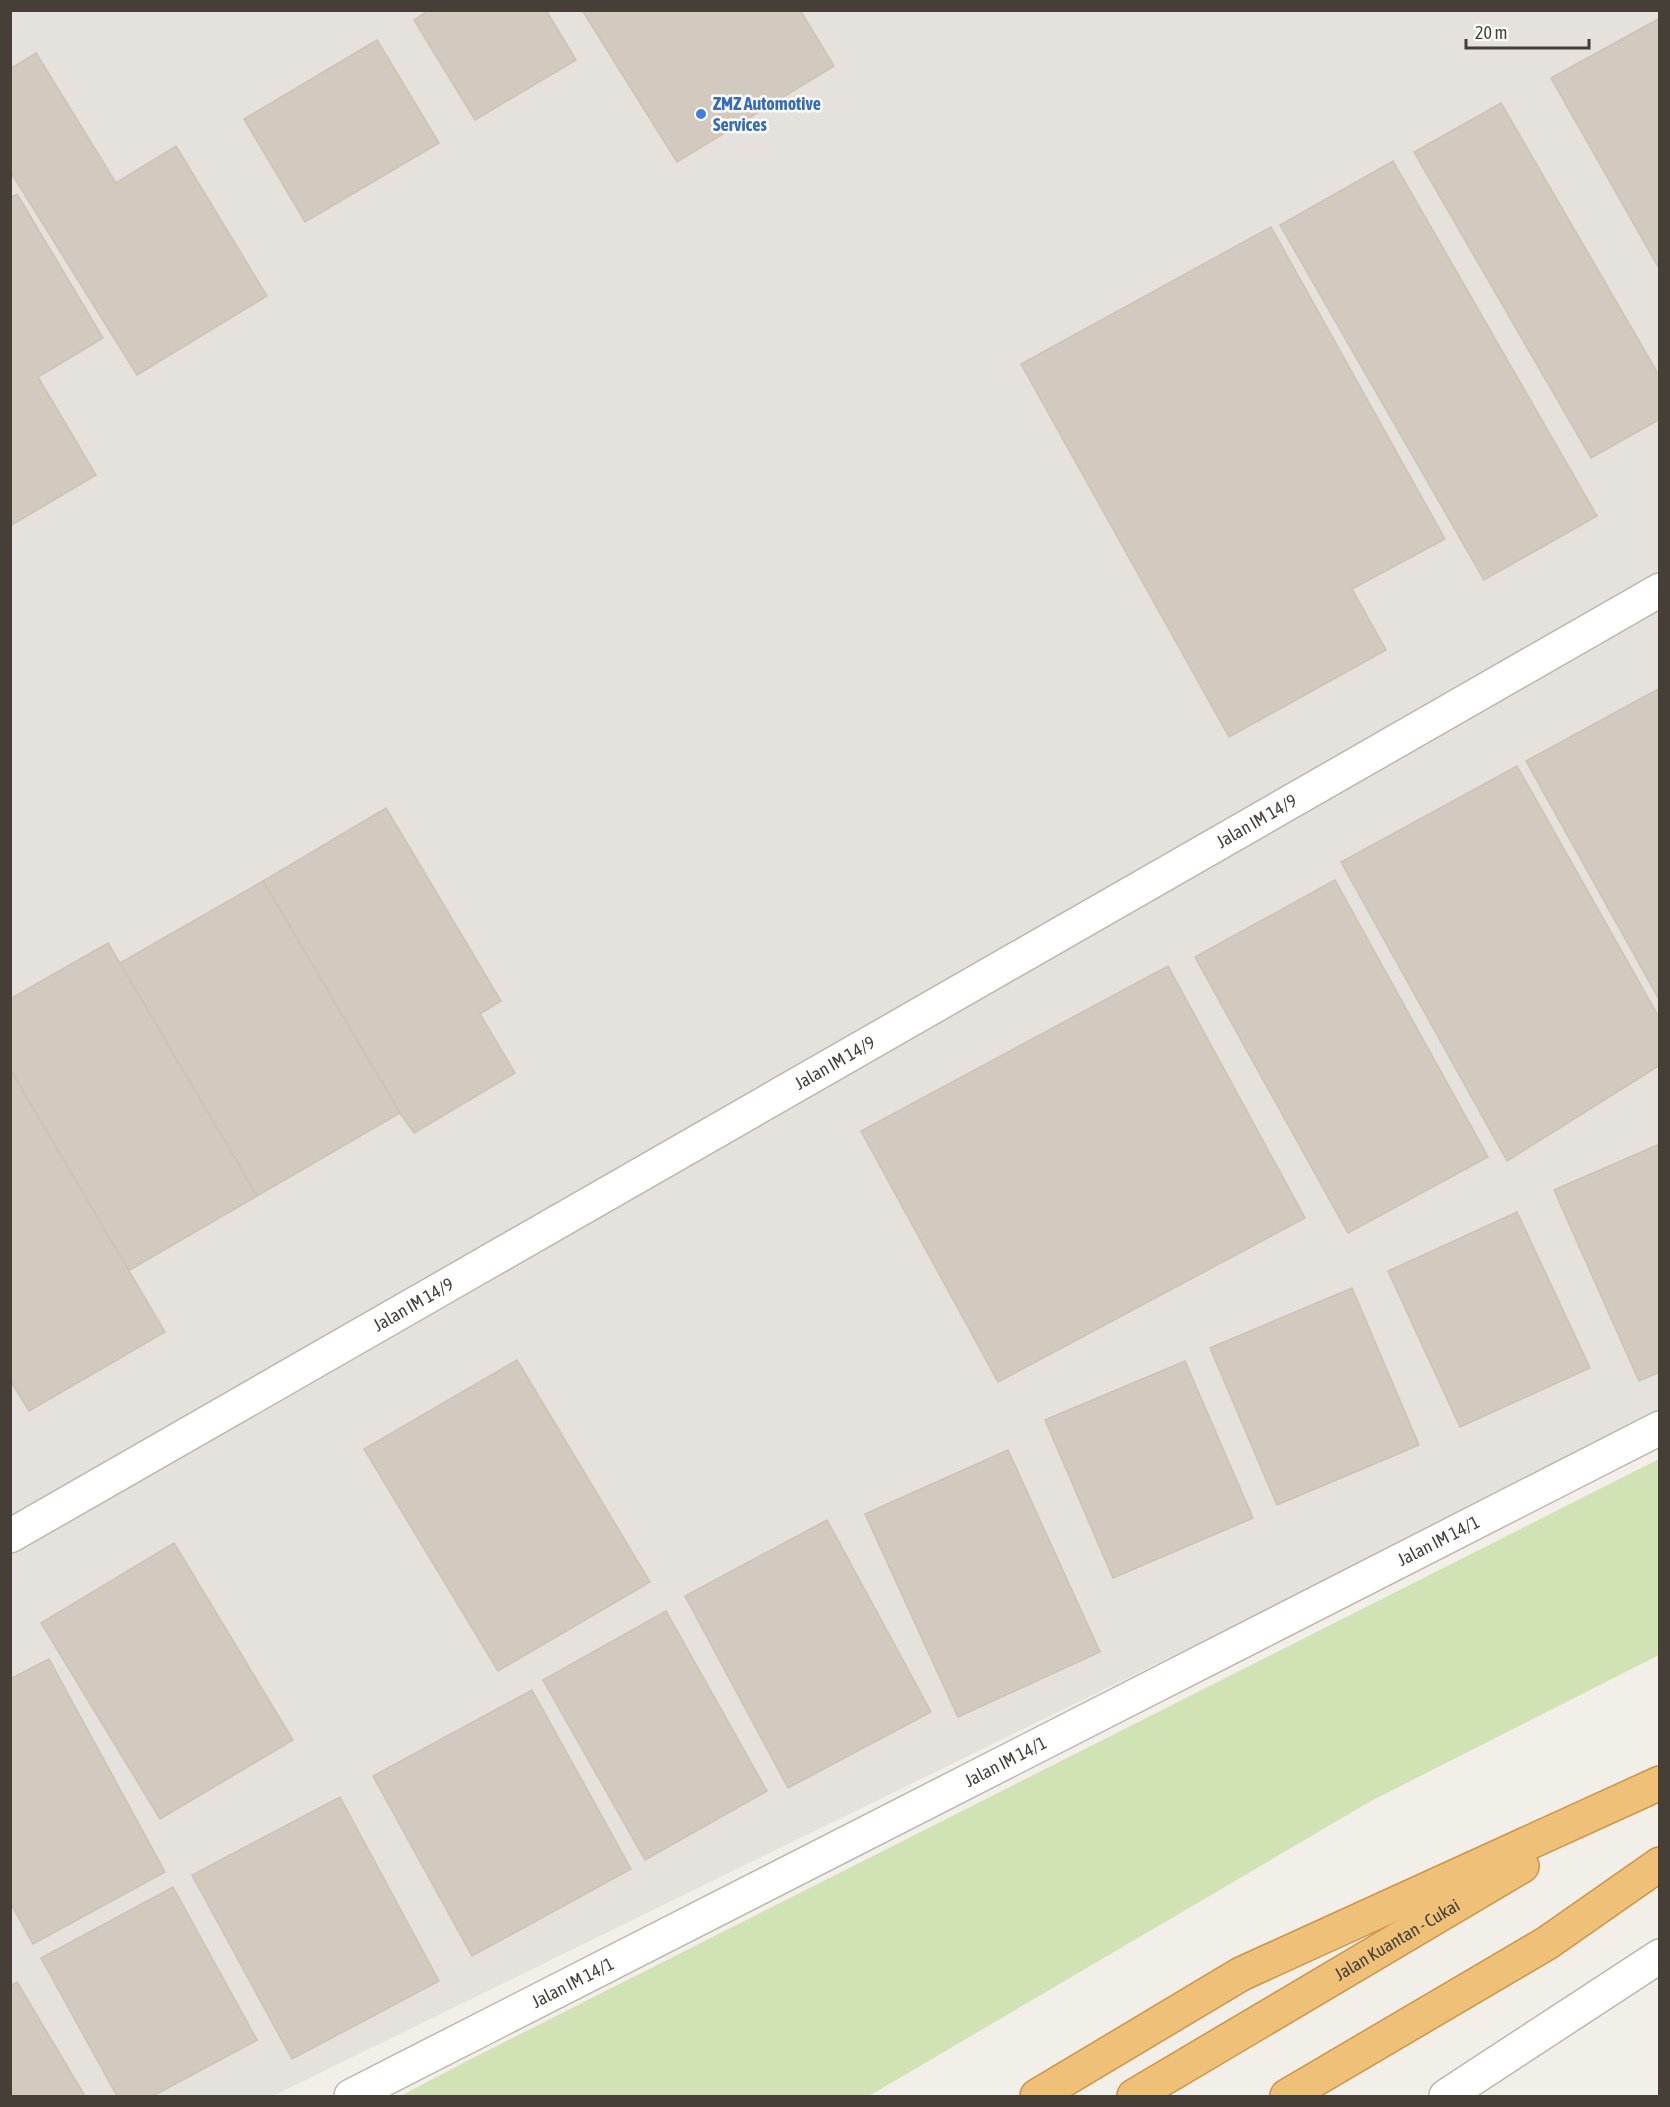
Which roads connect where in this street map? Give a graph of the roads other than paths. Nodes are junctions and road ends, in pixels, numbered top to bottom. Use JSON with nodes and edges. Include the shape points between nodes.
{"nodes":[{"id":1,"x":1659,"y":590,"type":"edge"},
{"id":2,"x":1659,"y":1428,"type":"edge"},
{"id":3,"x":10,"y":1536,"type":"edge"},
{"id":4,"x":1659,"y":1783,"type":"edge"},
{"id":5,"x":1659,"y":1864,"type":"edge"},
{"id":6,"x":1547,"y":1943,"type":"junction"},
{"id":7,"x":1659,"y":1956,"type":"edge"},
{"id":8,"x":351,"y":2097,"type":"edge"},
{"id":9,"x":1037,"y":2097,"type":"edge"},
{"id":10,"x":1134,"y":2097,"type":"edge"},
{"id":11,"x":1287,"y":2097,"type":"edge"},
{"id":12,"x":1327,"y":2097,"type":"edge"},
{"id":13,"x":1446,"y":2097,"type":"edge"}],
"edges":[{"from":1,"to":3,"type":"street","name":"Jalan IM 14/9"},
{"from":2,"to":8,"type":"street","name":"Jalan IM 14/1"},
{"from":4,"to":9,"type":"highway","via":[[1241,1974]]},
{"from":4,"to":10,"type":"highway","name":"Jalan Kuantan - Cukai"},
{"from":5,"to":6,"type":"highway"},
{"from":6,"to":11,"type":"highway"},
{"from":6,"to":12,"type":"highway"},
{"from":7,"to":13,"type":"street"}]}
